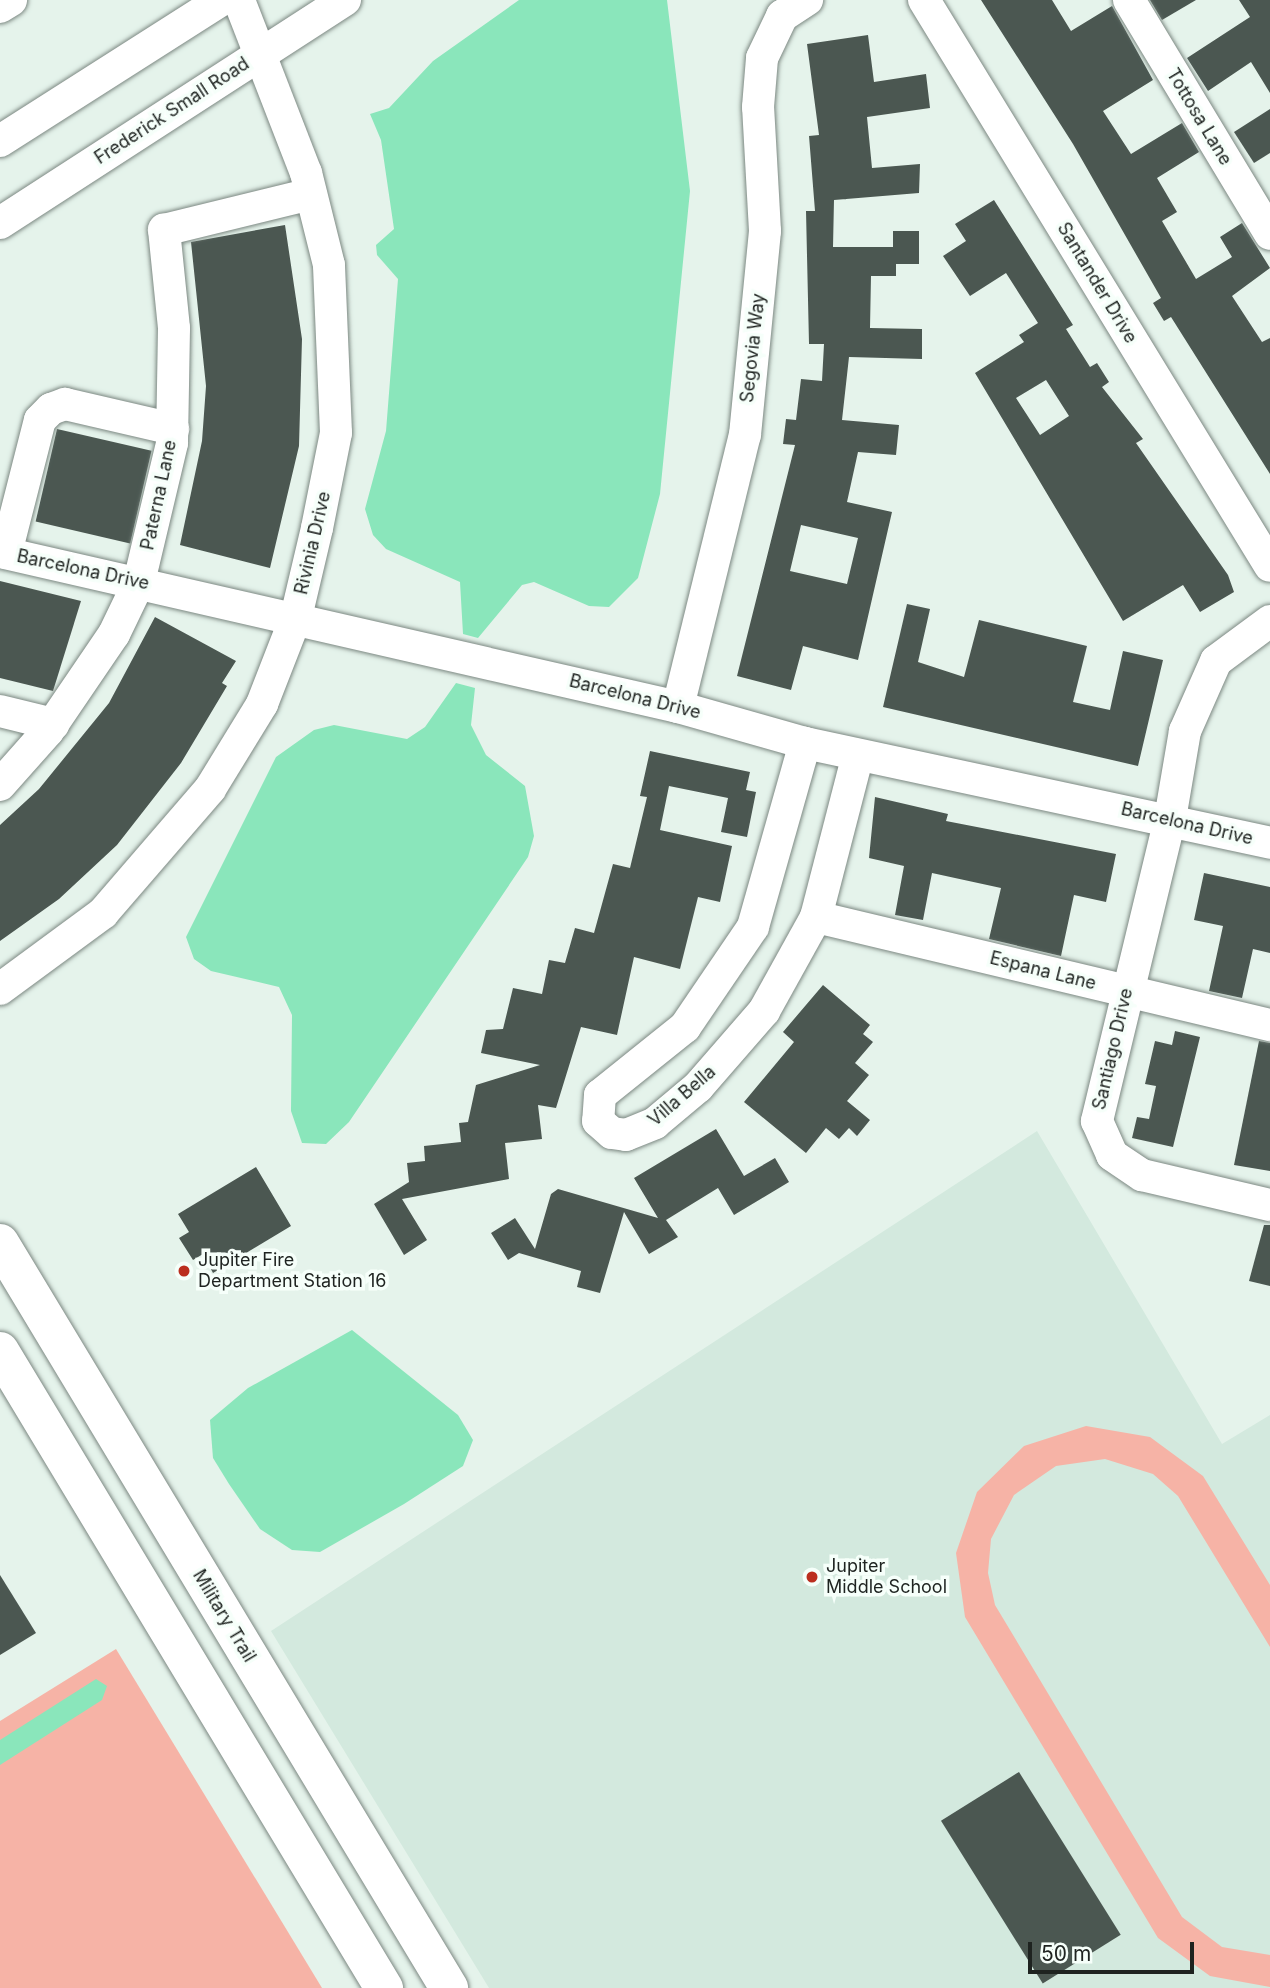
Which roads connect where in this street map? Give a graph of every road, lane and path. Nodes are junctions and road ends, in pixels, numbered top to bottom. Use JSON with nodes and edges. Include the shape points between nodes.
{"nodes":[{"id":1,"x":11,"y":0,"type":"edge"},
{"id":2,"x":221,"y":0,"type":"edge"},
{"id":3,"x":239,"y":0,"type":"edge"},
{"id":4,"x":345,"y":0,"type":"edge"},
{"id":5,"x":807,"y":0,"type":"edge"},
{"id":6,"x":925,"y":0,"type":"edge"},
{"id":7,"x":1129,"y":0,"type":"edge"},
{"id":8,"x":0,"y":7,"type":"edge"},
{"id":9,"x":260,"y":53,"type":"junction"},
{"id":10,"x":0,"y":141,"type":"edge"},
{"id":11,"x":312,"y":194,"type":"junction"},
{"id":12,"x":0,"y":223,"type":"edge"},
{"id":13,"x":1270,"y":234,"type":"edge"},
{"id":14,"x":173,"y":429,"type":"junction"},
{"id":15,"x":3,"y":552,"type":"edge"},
{"id":16,"x":1270,"y":566,"type":"edge"},
{"id":17,"x":139,"y":582,"type":"junction"},
{"id":18,"x":296,"y":617,"type":"junction"},
{"id":19,"x":1270,"y":621,"type":"edge"},
{"id":20,"x":678,"y":707,"type":"junction"},
{"id":21,"x":0,"y":711,"type":"edge"},
{"id":22,"x":53,"y":724,"type":"junction"},
{"id":23,"x":805,"y":743,"type":"junction"},
{"id":24,"x":858,"y":754,"type":"junction"},
{"id":25,"x":0,"y":785,"type":"edge"},
{"id":26,"x":1170,"y":819,"type":"junction"},
{"id":27,"x":1270,"y":843,"type":"edge"},
{"id":28,"x":816,"y":917,"type":"junction"},
{"id":29,"x":753,"y":927,"type":"junction"},
{"id":30,"x":801,"y":947,"type":"junction"},
{"id":31,"x":0,"y":989,"type":"edge"},
{"id":32,"x":1126,"y":991,"type":"junction"},
{"id":33,"x":1270,"y":1025,"type":"edge"},
{"id":34,"x":1270,"y":1205,"type":"edge"},
{"id":35,"x":0,"y":1243,"type":"edge"},
{"id":36,"x":0,"y":1351,"type":"edge"},
{"id":37,"x":384,"y":1988,"type":"edge"},
{"id":38,"x":449,"y":1988,"type":"edge"}],
"edges":[{"from":1,"to":8,"type":"street"},
{"from":2,"to":10,"type":"street"},
{"from":3,"to":9,"type":"street","name":"Rivinia Drive"},
{"from":4,"to":9,"type":"street","name":"Frederick Small Road"},
{"from":5,"to":20,"type":"street","name":"Segovia Way","via":[[782,16],[762,58],[758,107],[765,231],[744,435]]},
{"from":6,"to":16,"type":"street","name":"Santander Drive"},
{"from":7,"to":13,"type":"street","name":"Tottosa Lane"},
{"from":9,"to":11,"type":"street","name":"Rivinia Drive"},
{"from":9,"to":12,"type":"street","name":"Frederick Small Road"},
{"from":11,"to":14,"type":"street","name":"Paterna Lane","via":[[164,230],[174,328]]},
{"from":11,"to":18,"type":"street","name":"Rivinia Drive","via":[[330,265],[335,433]]},
{"from":14,"to":15,"type":"street","via":[[65,404],[51,409],[40,420]]},
{"from":14,"to":17,"type":"street","name":"Paterna Lane"},
{"from":15,"to":17,"type":"street","name":"Barcelona Drive"},
{"from":17,"to":18,"type":"street","name":"Barcelona Drive"},
{"from":17,"to":22,"type":"street","name":"Paterna Lane"},
{"from":18,"to":20,"type":"street","name":"Barcelona Drive"},
{"from":18,"to":31,"type":"street","name":"Rivinia Drive","via":[[262,704],[165,846],[103,914]]},
{"from":19,"to":26,"type":"street","name":"Santiago Drive","via":[[1216,661],[1185,731]]},
{"from":20,"to":23,"type":"street","name":"Barcelona Drive"},
{"from":21,"to":22,"type":"street"},
{"from":22,"to":25,"type":"street","name":"Paterna Lane"},
{"from":23,"to":24,"type":"street","name":"Barcelona Drive"},
{"from":23,"to":29,"type":"street","name":"Villa Bella"},
{"from":24,"to":26,"type":"street","name":"Barcelona Drive"},
{"from":24,"to":28,"type":"street","name":"Villa Bella"},
{"from":26,"to":27,"type":"street","name":"Barcelona Drive"},
{"from":26,"to":32,"type":"street","name":"Santiago Drive"},
{"from":28,"to":30,"type":"street","name":"Villa Bella"},
{"from":28,"to":32,"type":"street","name":"Espana Lane"},
{"from":29,"to":30,"type":"street"},
{"from":29,"to":30,"type":"street","name":"Villa Bella","via":[[685,1027],[600,1095],[595,1111],[604,1129],[639,1132],[698,1087],[764,1011]]},
{"from":32,"to":33,"type":"street","name":"Espana Lane"},
{"from":32,"to":34,"type":"street","name":"Santiago Drive","via":[[1097,1121],[1112,1155],[1142,1175]]},
{"from":35,"to":38,"type":"main road","name":"Military Trail"},
{"from":36,"to":37,"type":"main road"}]}
